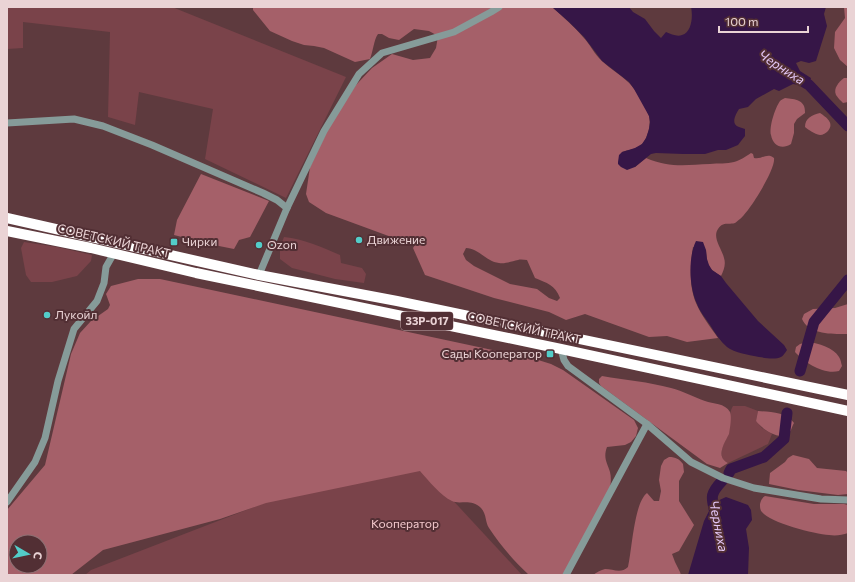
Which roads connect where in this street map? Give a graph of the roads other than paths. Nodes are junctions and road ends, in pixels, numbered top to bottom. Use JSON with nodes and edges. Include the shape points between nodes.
{"nodes":[{"id":1,"x":499,"y":7,"type":"edge"},
{"id":2,"x":7,"y":123,"type":"edge"},
{"id":3,"x":287,"y":208,"type":"junction"},
{"id":4,"x":7,"y":218,"type":"edge"},
{"id":5,"x":7,"y":231,"type":"edge"},
{"id":6,"x":114,"y":254,"type":"junction"},
{"id":7,"x":259,"y":275,"type":"junction"},
{"id":8,"x":561,"y":349,"type":"junction"},
{"id":9,"x":848,"y":395,"type":"edge"},
{"id":10,"x":848,"y":411,"type":"edge"},
{"id":11,"x":647,"y":424,"type":"junction"},
{"id":12,"x":848,"y":500,"type":"edge"},
{"id":13,"x":7,"y":502,"type":"edge"},
{"id":14,"x":566,"y":575,"type":"edge"}],
"edges":[{"from":1,"to":3,"type":"street","via":[[454,32],[382,54],[359,74],[324,131]]},
{"from":2,"to":3,"type":"street","via":[[74,119],[104,126],[263,193]]},
{"from":3,"to":7,"type":"street"},
{"from":4,"to":7,"type":"highway","name":"СОВЕТСКИЙ ТРАКТ","number":"33Р-017"},
{"from":5,"to":6,"type":"highway","name":"СОВЕТСКИЙ ТРАКТ","number":"33Р-017"},
{"from":6,"to":8,"type":"highway","name":"СОВЕТСКИЙ ТРАКТ","number":"33Р-017"},
{"from":6,"to":13,"type":"street","via":[[106,267],[98,301],[74,329],[58,381],[45,438],[35,462]]},
{"from":7,"to":9,"type":"highway","name":"СОВЕТСКИЙ ТРАКТ","number":"33Р-017","via":[[397,301]]},
{"from":8,"to":10,"type":"highway","name":"СОВЕТСКИЙ ТРАКТ","number":"33Р-017"},
{"from":8,"to":11,"type":"street","via":[[568,366]]},
{"from":11,"to":12,"type":"street","via":[[691,462],[723,478],[754,488],[821,499]]},
{"from":11,"to":14,"type":"street"}]}
